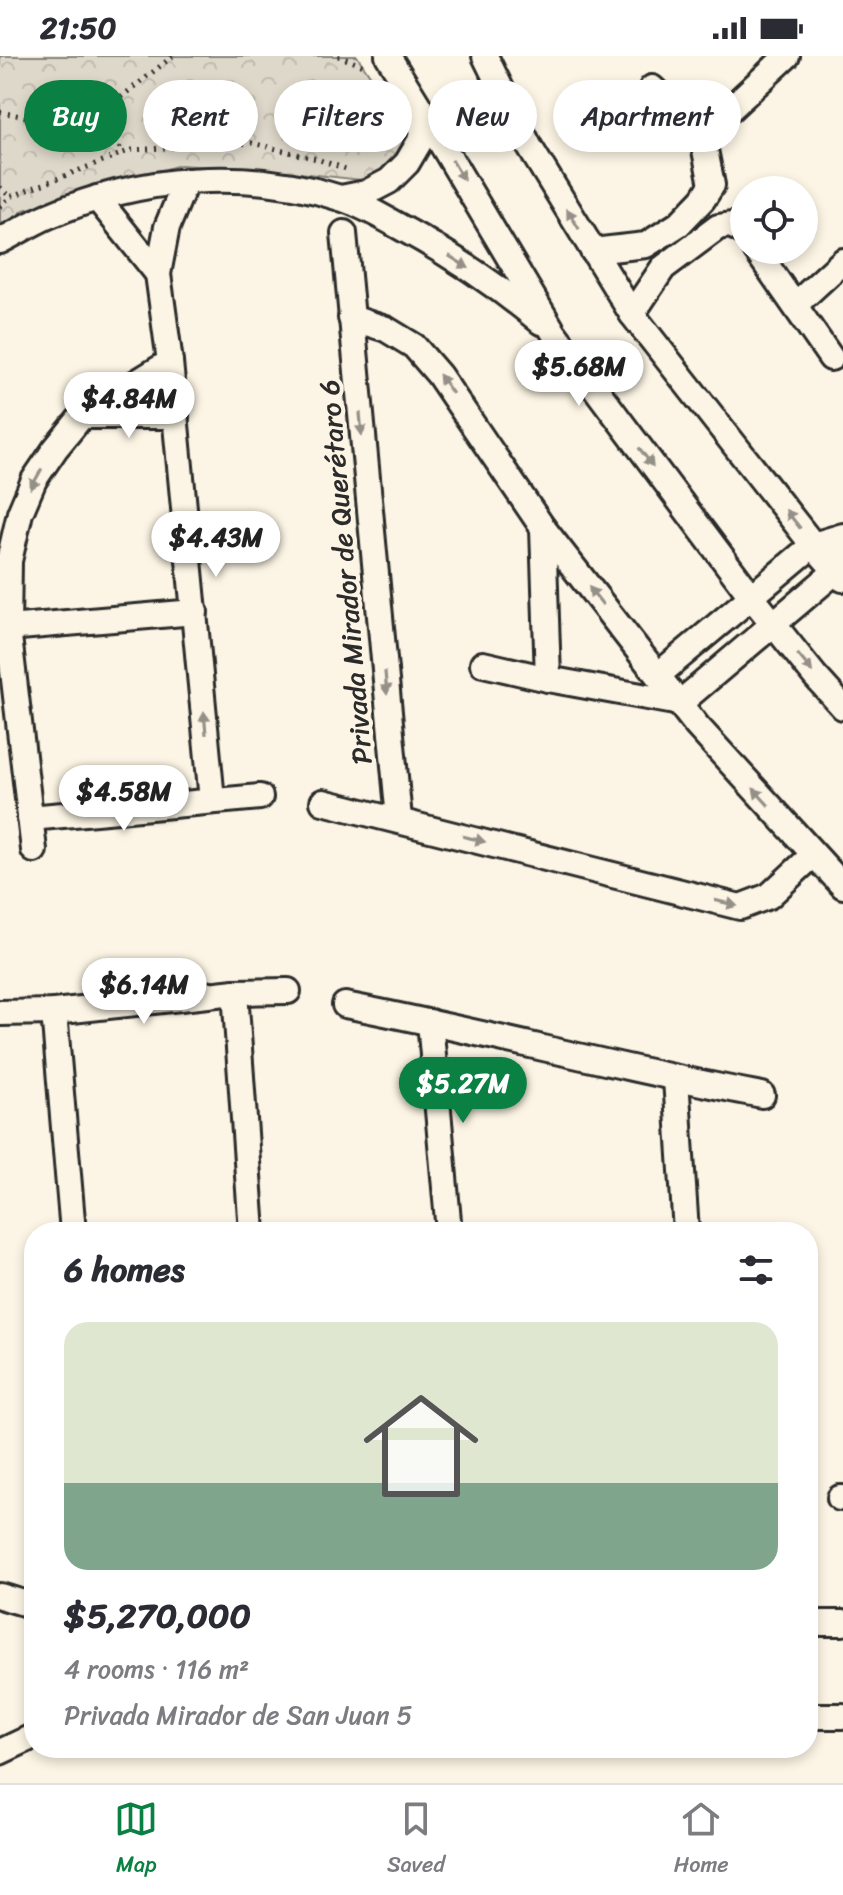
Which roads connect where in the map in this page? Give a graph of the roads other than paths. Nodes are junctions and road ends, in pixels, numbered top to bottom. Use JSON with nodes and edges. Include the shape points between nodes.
{"nodes":[{"id":1,"x":388,"y":56,"type":"edge"},
{"id":2,"x":485,"y":56,"type":"edge"},
{"id":3,"x":787,"y":56,"type":"edge"},
{"id":4,"x":741,"y":99,"type":"edge"},
{"id":5,"x":425,"y":116,"type":"junction"},
{"id":6,"x":705,"y":152,"type":"edge"},
{"id":7,"x":186,"y":181,"type":"junction"},
{"id":8,"x":97,"y":198,"type":"junction"},
{"id":9,"x":341,"y":198,"type":"junction"},
{"id":10,"x":730,"y":225,"type":"edge"},
{"id":11,"x":344,"y":233,"type":"dead end"},
{"id":12,"x":0,"y":241,"type":"edge"},
{"id":13,"x":646,"y":245,"type":"junction"},
{"id":14,"x":593,"y":251,"type":"junction"},
{"id":15,"x":843,"y":261,"type":"edge"},
{"id":16,"x":766,"y":264,"type":"edge"},
{"id":17,"x":663,"y":268,"type":"junction"},
{"id":18,"x":158,"y":274,"type":"junction"},
{"id":19,"x":795,"y":305,"type":"junction"},
{"id":20,"x":632,"y":314,"type":"junction"},
{"id":21,"x":351,"y":318,"type":"junction"},
{"id":22,"x":554,"y":333,"type":"junction"},
{"id":23,"x":831,"y":358,"type":"dead end"},
{"id":24,"x":170,"y":362,"type":"junction"},
{"id":25,"x":82,"y":416,"type":"junction"},
{"id":26,"x":176,"y":416,"type":"junction"},
{"id":27,"x":543,"y":528,"type":"junction"},
{"id":28,"x":843,"y":536,"type":"edge"},
{"id":29,"x":813,"y":545,"type":"junction"},
{"id":30,"x":841,"y":569,"type":"edge"},
{"id":31,"x":751,"y":596,"type":"junction"},
{"id":32,"x":195,"y":612,"type":"junction"},
{"id":33,"x":774,"y":625,"type":"junction"},
{"id":34,"x":8,"y":628,"type":"junction"},
{"id":35,"x":483,"y":664,"type":"dead end"},
{"id":36,"x":658,"y":675,"type":"junction"},
{"id":37,"x":548,"y":679,"type":"junction"},
{"id":38,"x":680,"y":703,"type":"junction"},
{"id":39,"x":843,"y":707,"type":"edge"},
{"id":40,"x":260,"y":797,"type":"dead end"},
{"id":41,"x":212,"y":800,"type":"junction"},
{"id":42,"x":323,"y":802,"type":"dead end"},
{"id":43,"x":30,"y":818,"type":"junction"},
{"id":44,"x":399,"y":819,"type":"junction"},
{"id":45,"x":34,"y":850,"type":"dead end"},
{"id":46,"x":813,"y":855,"type":"junction"},
{"id":47,"x":843,"y":886,"type":"edge"},
{"id":48,"x":288,"y":991,"type":"dead end"},
{"id":49,"x":235,"y":992,"type":"junction"},
{"id":50,"x":345,"y":1005,"type":"dead end"},
{"id":51,"x":54,"y":1012,"type":"junction"},
{"id":52,"x":0,"y":1013,"type":"edge"},
{"id":53,"x":430,"y":1022,"type":"junction"},
{"id":54,"x":676,"y":1079,"type":"junction"},
{"id":55,"x":762,"y":1095,"type":"dead end"},
{"id":56,"x":72,"y":1222,"type":"edge"},
{"id":57,"x":251,"y":1222,"type":"edge"},
{"id":58,"x":448,"y":1222,"type":"edge"},
{"id":59,"x":685,"y":1222,"type":"edge"},
{"id":60,"x":0,"y":1596,"type":"edge"},
{"id":61,"x":24,"y":1603,"type":"edge"},
{"id":62,"x":818,"y":1623,"type":"edge"},
{"id":63,"x":843,"y":1623,"type":"edge"},
{"id":64,"x":818,"y":1716,"type":"edge"},
{"id":65,"x":843,"y":1716,"type":"edge"},
{"id":66,"x":24,"y":1741,"type":"edge"},
{"id":67,"x":0,"y":1752,"type":"edge"}],
"edges":[{"from":1,"to":5,"type":"street"},
{"from":14,"to":2,"type":"street","one_way":true,"via":[[529,146]]},
{"from":3,"to":4,"type":"street"},
{"from":5,"to":9,"type":"street","via":[[420,141],[389,181]]},
{"from":5,"to":22,"type":"street","one_way":true},
{"from":6,"to":13,"type":"street","via":[[712,185],[679,224]]},
{"from":7,"to":8,"type":"street"},
{"from":7,"to":9,"type":"street","via":[[239,180]]},
{"from":7,"to":18,"type":"street","via":[[167,227]]},
{"from":8,"to":12,"type":"street"},
{"from":8,"to":18,"type":"street"},
{"from":9,"to":22,"type":"street","one_way":true,"via":[[442,251]]},
{"from":10,"to":17,"type":"street","via":[[718,227]]},
{"from":11,"to":21,"type":"street","name":"Privada Mirador de Querétaro 6"},
{"from":13,"to":14,"type":"street"},
{"from":13,"to":17,"type":"street"},
{"from":14,"to":20,"type":"street"},
{"from":15,"to":19,"type":"street"},
{"from":16,"to":19,"type":"street"},
{"from":17,"to":20,"type":"street"},
{"from":18,"to":24,"type":"street"},
{"from":19,"to":23,"type":"street"},
{"from":29,"to":20,"type":"street","one_way":true},
{"from":27,"to":21,"type":"street","one_way":true,"via":[[414,346],[386,329]]},
{"from":21,"to":44,"type":"street","name":"Privada Mirador de Querétaro 6","one_way":true},
{"from":22,"to":31,"type":"street","one_way":true},
{"from":24,"to":25,"type":"street"},
{"from":24,"to":26,"type":"street"},
{"from":25,"to":26,"type":"street"},
{"from":25,"to":34,"type":"street","one_way":true,"via":[[34,480],[20,513],[9,561]]},
{"from":26,"to":32,"type":"street"},
{"from":36,"to":27,"type":"street","one_way":true},
{"from":27,"to":37,"type":"street"},
{"from":28,"to":29,"type":"street"},
{"from":29,"to":30,"type":"street"},
{"from":29,"to":31,"type":"street"},
{"from":30,"to":33,"type":"street"},
{"from":31,"to":33,"type":"street"},
{"from":31,"to":36,"type":"street"},
{"from":32,"to":34,"type":"street"},
{"from":41,"to":32,"type":"street","one_way":true},
{"from":33,"to":38,"type":"street"},
{"from":33,"to":39,"type":"street","one_way":true},
{"from":34,"to":43,"type":"street"},
{"from":35,"to":37,"type":"street"},
{"from":36,"to":38,"type":"street"},
{"from":37,"to":38,"type":"street"},
{"from":46,"to":38,"type":"street","one_way":true},
{"from":40,"to":41,"type":"street"},
{"from":41,"to":43,"type":"street"},
{"from":42,"to":44,"type":"street","name":"Privada Mirador de Querétaro 6"},
{"from":43,"to":45,"type":"street"},
{"from":44,"to":46,"type":"street","name":"Privada Mirador de Querétaro 6","one_way":true,"via":[[740,907],[769,896]]},
{"from":46,"to":47,"type":"street"},
{"from":48,"to":49,"type":"street"},
{"from":49,"to":51,"type":"street"},
{"from":49,"to":57,"type":"street"},
{"from":50,"to":53,"type":"street"},
{"from":51,"to":52,"type":"street"},
{"from":51,"to":56,"type":"street"},
{"from":53,"to":54,"type":"street"},
{"from":53,"to":58,"type":"street"},
{"from":54,"to":55,"type":"street"},
{"from":54,"to":59,"type":"street"},
{"from":60,"to":61,"type":"street"},
{"from":62,"to":63,"type":"street"},
{"from":64,"to":65,"type":"street"},
{"from":66,"to":67,"type":"street"}]}
